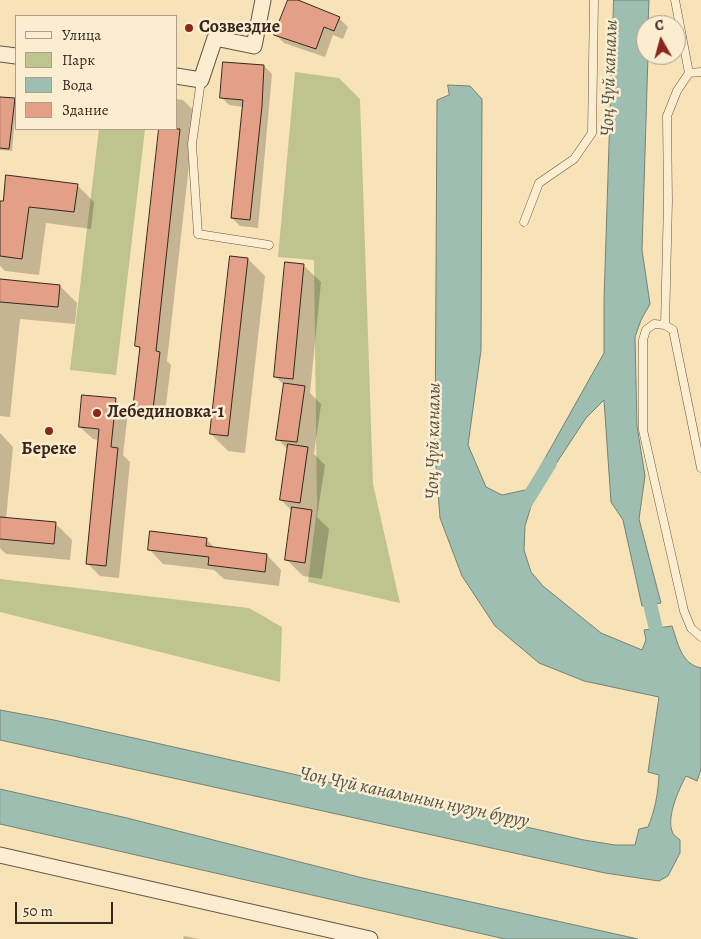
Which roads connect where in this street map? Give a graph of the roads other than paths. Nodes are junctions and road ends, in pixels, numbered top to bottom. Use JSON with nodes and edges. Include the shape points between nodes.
{"nodes":[{"id":1,"x":263,"y":0,"type":"edge"},
{"id":2,"x":594,"y":0,"type":"edge"},
{"id":3,"x":675,"y":0,"type":"edge"},
{"id":4,"x":0,"y":54,"type":"edge"},
{"id":5,"x":15,"y":56,"type":"edge"},
{"id":6,"x":701,"y":72,"type":"edge"},
{"id":7,"x":689,"y":73,"type":"junction"},
{"id":8,"x":178,"y":76,"type":"edge"},
{"id":9,"x":201,"y":80,"type":"junction"},
{"id":10,"x":524,"y":222,"type":"dead end"},
{"id":11,"x":269,"y":244,"type":"dead end"},
{"id":12,"x":665,"y":325,"type":"junction"},
{"id":13,"x":701,"y":468,"type":"edge"},
{"id":14,"x":701,"y":637,"type":"edge"},
{"id":15,"x":0,"y":855,"type":"edge"},
{"id":16,"x":370,"y":939,"type":"edge"}],
"edges":[{"from":1,"to":9,"type":"street","via":[[254,46],[215,38]]},
{"from":2,"to":10,"type":"lane","via":[[592,133],[574,159],[539,183]]},
{"from":3,"to":7,"type":"lane"},
{"from":4,"to":5,"type":"street"},
{"from":6,"to":7,"type":"lane"},
{"from":7,"to":12,"type":"lane","via":[[667,116]]},
{"from":8,"to":9,"type":"street"},
{"from":9,"to":11,"type":"lane","via":[[192,144],[198,234]]},
{"from":12,"to":13,"type":"lane","via":[[673,330]]},
{"from":12,"to":14,"type":"lane","via":[[654,324],[646,330],[643,340],[643,430],[684,611],[691,628]]},
{"from":15,"to":16,"type":"street"}]}
